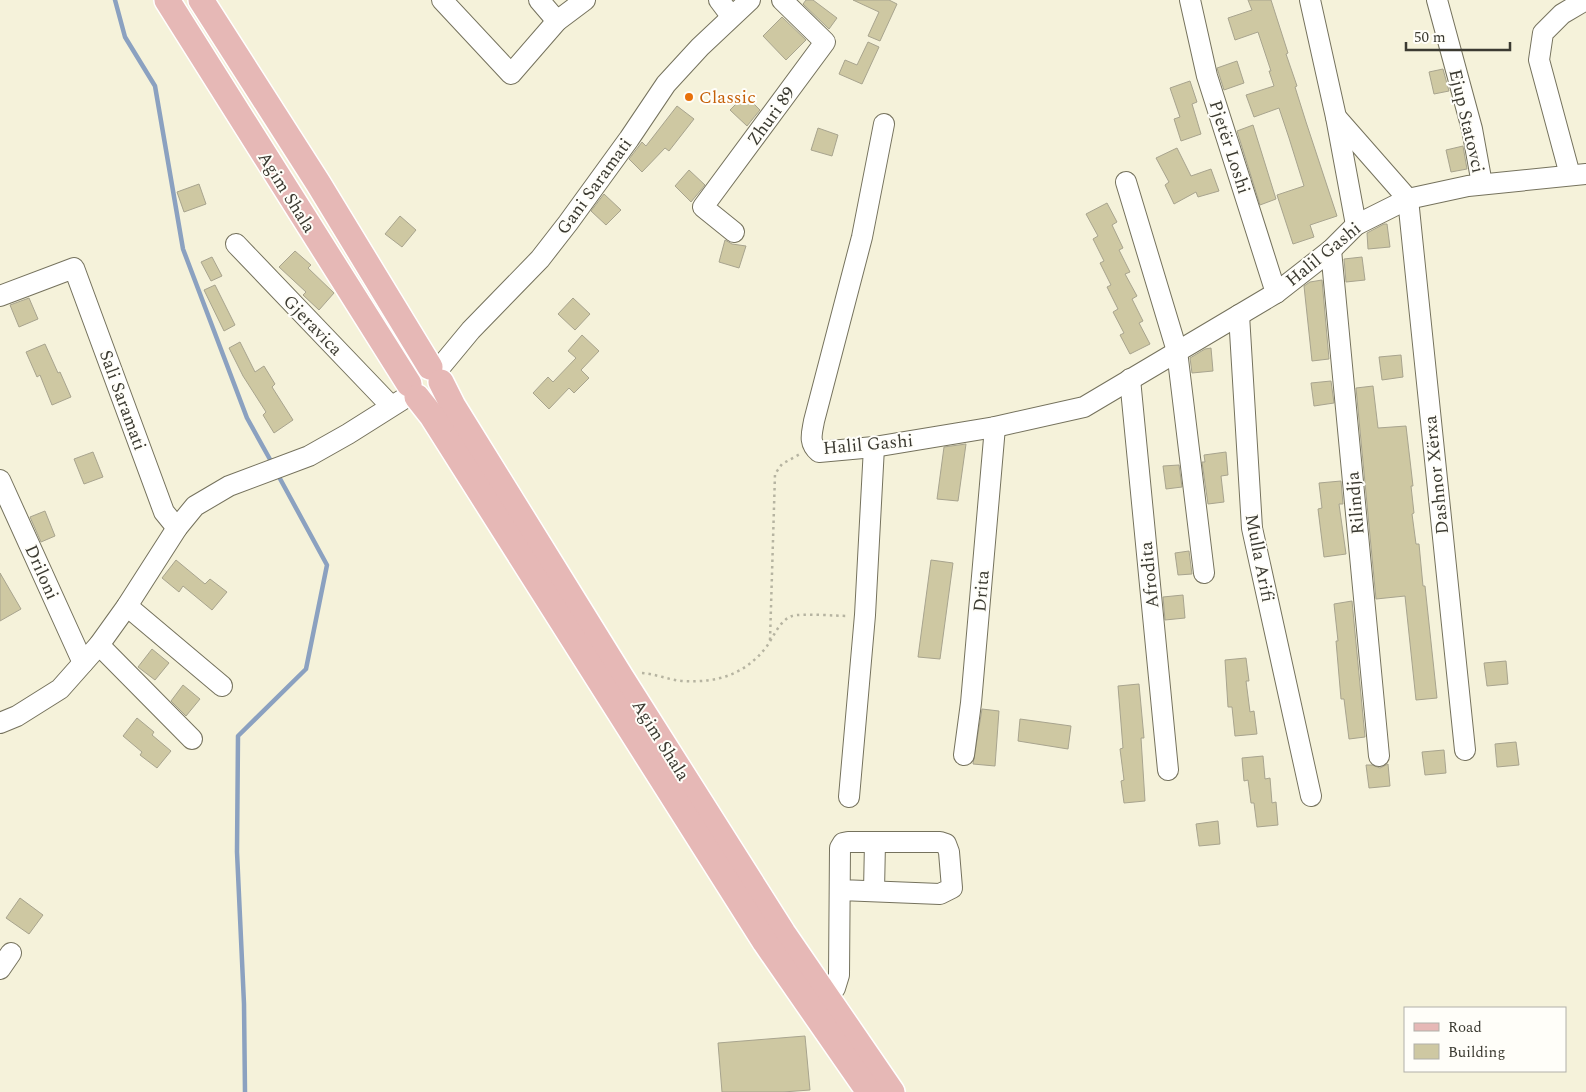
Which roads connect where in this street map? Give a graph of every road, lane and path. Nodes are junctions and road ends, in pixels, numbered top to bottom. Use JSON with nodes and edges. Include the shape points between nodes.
{"nodes":[{"id":1,"x":167,"y":0,"type":"edge"},
{"id":2,"x":201,"y":0,"type":"edge"},
{"id":3,"x":442,"y":0,"type":"edge"},
{"id":4,"x":539,"y":0,"type":"edge"},
{"id":5,"x":585,"y":0,"type":"edge"},
{"id":6,"x":718,"y":0,"type":"edge"},
{"id":7,"x":750,"y":0,"type":"edge"},
{"id":8,"x":782,"y":0,"type":"edge"},
{"id":9,"x":1190,"y":0,"type":"edge"},
{"id":10,"x":1310,"y":0,"type":"edge"},
{"id":11,"x":1436,"y":0,"type":"edge"},
{"id":12,"x":1585,"y":2,"type":"edge"},
{"id":13,"x":732,"y":16,"type":"junction"},
{"id":14,"x":558,"y":21,"type":"junction"},
{"id":15,"x":1336,"y":116,"type":"junction"},
{"id":16,"x":884,"y":124,"type":"dead end"},
{"id":17,"x":1578,"y":175,"type":"edge"},
{"id":18,"x":1126,"y":182,"type":"dead end"},
{"id":19,"x":1482,"y":184,"type":"junction"},
{"id":20,"x":1408,"y":199,"type":"junction"},
{"id":21,"x":1356,"y":225,"type":"junction"},
{"id":22,"x":734,"y":232,"type":"dead end"},
{"id":23,"x":236,"y":244,"type":"dead end"},
{"id":24,"x":1331,"y":250,"type":"junction"},
{"id":25,"x":1276,"y":293,"type":"junction"},
{"id":26,"x":0,"y":296,"type":"edge"},
{"id":27,"x":1239,"y":315,"type":"junction"},
{"id":28,"x":1176,"y":351,"type":"junction"},
{"id":29,"x":436,"y":373,"type":"junction"},
{"id":30,"x":1130,"y":379,"type":"junction"},
{"id":31,"x":413,"y":391,"type":"junction"},
{"id":32,"x":391,"y":406,"type":"junction"},
{"id":33,"x":995,"y":427,"type":"junction"},
{"id":34,"x":813,"y":447,"type":"junction"},
{"id":35,"x":874,"y":447,"type":"junction"},
{"id":36,"x":0,"y":480,"type":"edge"},
{"id":37,"x":178,"y":528,"type":"junction"},
{"id":38,"x":1204,"y":573,"type":"dead end"},
{"id":39,"x":127,"y":606,"type":"junction"},
{"id":40,"x":865,"y":616,"type":"junction"},
{"id":41,"x":770,"y":642,"type":"junction"},
{"id":42,"x":99,"y":645,"type":"junction"},
{"id":43,"x":83,"y":663,"type":"junction"},
{"id":44,"x":621,"y":677,"type":"junction"},
{"id":45,"x":222,"y":686,"type":"dead end"},
{"id":46,"x":0,"y":724,"type":"edge"},
{"id":47,"x":192,"y":739,"type":"dead end"},
{"id":48,"x":1465,"y":750,"type":"dead end"},
{"id":49,"x":964,"y":754,"type":"dead end"},
{"id":50,"x":1379,"y":756,"type":"dead end"},
{"id":51,"x":1168,"y":770,"type":"dead end"},
{"id":52,"x":1311,"y":796,"type":"dead end"},
{"id":53,"x":849,"y":797,"type":"dead end"},
{"id":54,"x":875,"y":842,"type":"junction"},
{"id":55,"x":840,"y":890,"type":"junction"},
{"id":56,"x":874,"y":891,"type":"junction"},
{"id":57,"x":828,"y":998,"type":"junction"},
{"id":58,"x":869,"y":1092,"type":"edge"},
{"id":59,"x":892,"y":1092,"type":"edge"}],
"edges":[{"from":1,"to":31,"type":"main road","name":"Agim Shala"},
{"from":2,"to":29,"type":"main road","name":"Agim Shala"},
{"from":3,"to":14,"type":"street","via":[[511,74]]},
{"from":4,"to":14,"type":"street"},
{"from":5,"to":14,"type":"street"},
{"from":6,"to":13,"type":"street"},
{"from":7,"to":13,"type":"street","name":"Gani Saramati"},
{"from":8,"to":22,"type":"street","name":"Zhuri 89","via":[[825,42],[704,207]]},
{"from":9,"to":25,"type":"street","name":"Pjetër Loshi","via":[[1207,76]]},
{"from":10,"to":15,"type":"street"},
{"from":11,"to":19,"type":"street","name":"Ejup Statovci","via":[[1472,128]]},
{"from":12,"to":17,"type":"street","name":"Halil Gashi","via":[[1562,14],[1543,33],[1538,60]]},
{"from":13,"to":29,"type":"street","name":"Gani Saramati","via":[[666,84],[540,259],[470,330]]},
{"from":15,"to":20,"type":"street"},
{"from":15,"to":21,"type":"street"},
{"from":16,"to":34,"type":"street","name":"Halil Gashi","via":[[862,237],[814,421]]},
{"from":17,"to":19,"type":"street","name":"Halil Gashi"},
{"from":18,"to":28,"type":"street"},
{"from":19,"to":20,"type":"street","name":"Halil Gashi"},
{"from":20,"to":21,"type":"street","name":"Halil Gashi"},
{"from":20,"to":48,"type":"street","name":"Dashnor Xërxa"},
{"from":21,"to":24,"type":"street","name":"Halil Gashi"},
{"from":23,"to":32,"type":"street","name":"Gjeravica"},
{"from":24,"to":25,"type":"street","name":"Halil Gashi"},
{"from":24,"to":50,"type":"street","name":"Rilindja"},
{"from":25,"to":27,"type":"street","name":"Halil Gashi"},
{"from":26,"to":37,"type":"street","name":"Sali Saramati","via":[[74,268],[164,512]]},
{"from":27,"to":28,"type":"street","name":"Halil Gashi"},
{"from":27,"to":52,"type":"street","name":"Mulla Arifi","via":[[1252,528]]},
{"from":28,"to":30,"type":"street","name":"Halil Gashi"},
{"from":28,"to":38,"type":"street"},
{"from":29,"to":31,"type":"main road","via":[[440,389],[432,397]]},
{"from":29,"to":44,"type":"main road","name":"Agim Shala","via":[[453,406]]},
{"from":30,"to":33,"type":"street","name":"Halil Gashi","via":[[1084,407]]},
{"from":30,"to":51,"type":"street","name":"Afrodita"},
{"from":31,"to":32,"type":"street"},
{"from":31,"to":58,"type":"main road","name":"Agim Shala","via":[[432,416],[760,934]]},
{"from":32,"to":37,"type":"street","via":[[309,456],[229,486],[195,506]]},
{"from":33,"to":35,"type":"street","name":"Halil Gashi"},
{"from":33,"to":49,"type":"street","name":"Drita","via":[[972,703]]},
{"from":34,"to":35,"type":"street","name":"Halil Gashi","via":[[819,452]]},
{"from":34,"to":41,"type":"path","via":[[782,464],[775,474]]},
{"from":35,"to":40,"type":"street"},
{"from":36,"to":43,"type":"street","name":"Driloni"},
{"from":37,"to":39,"type":"street"},
{"from":39,"to":42,"type":"street"},
{"from":39,"to":45,"type":"street"},
{"from":40,"to":41,"type":"path","via":[[792,616],[782,623]]},
{"from":40,"to":53,"type":"street"},
{"from":41,"to":44,"type":"path","via":[[750,665],[723,677],[682,681],[632,672]]},
{"from":42,"to":43,"type":"street"},
{"from":42,"to":47,"type":"street"},
{"from":43,"to":46,"type":"street","via":[[60,689]]},
{"from":44,"to":57,"type":"main road","name":"Agim Shala","via":[[783,933]]},
{"from":54,"to":55,"type":"street","via":[[843,843],[840,848]]},
{"from":54,"to":56,"type":"street"},
{"from":54,"to":56,"type":"street","via":[[946,844],[952,888],[940,894]]},
{"from":55,"to":56,"type":"street"},
{"from":55,"to":57,"type":"street","via":[[839,976]]},
{"from":57,"to":59,"type":"main road","name":"Agim Shala"}]}
